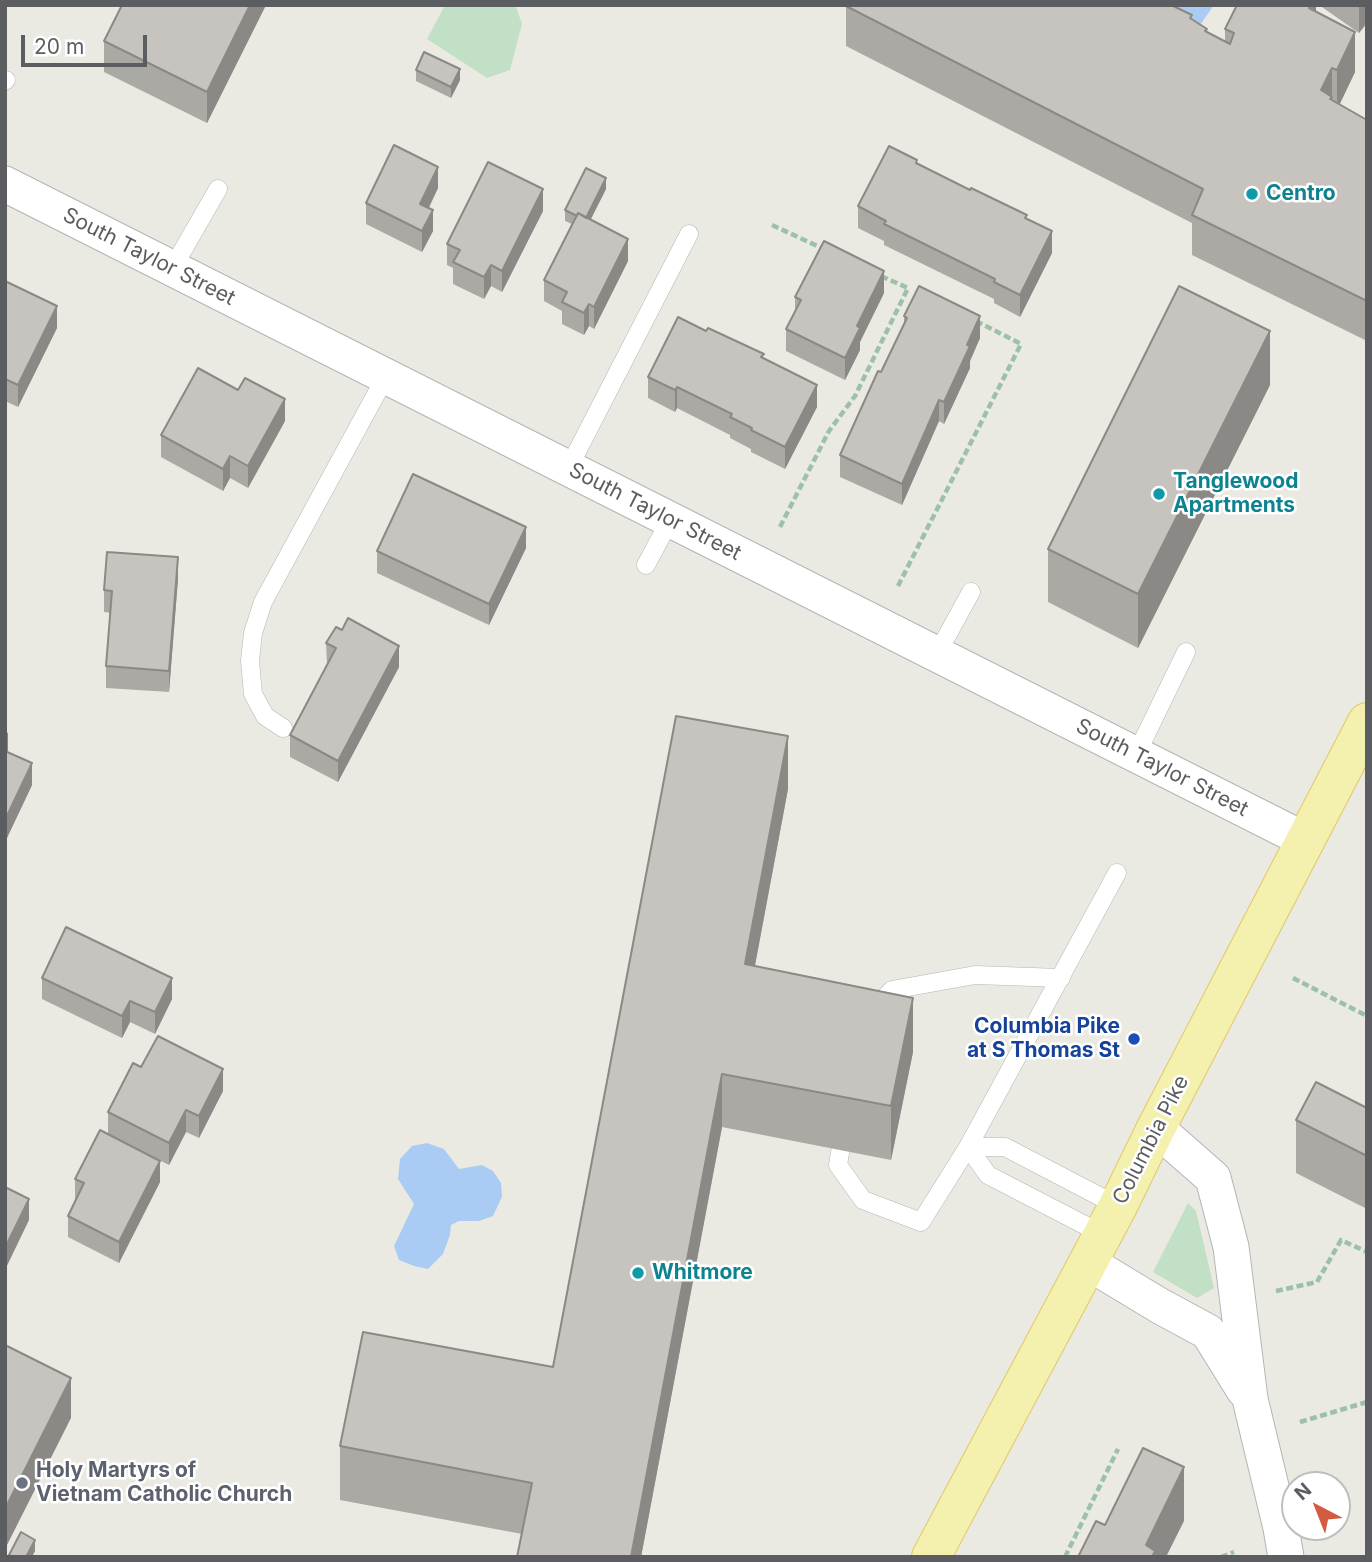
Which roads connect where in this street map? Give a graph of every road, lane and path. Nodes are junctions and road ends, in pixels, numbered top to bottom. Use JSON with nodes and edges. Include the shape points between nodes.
{"nodes":[{"id":1,"x":5,"y":184,"type":"edge"},
{"id":2,"x":218,"y":189,"type":"dead end"},
{"id":3,"x":772,"y":225,"type":"dead end"},
{"id":4,"x":689,"y":234,"type":"dead end"},
{"id":5,"x":834,"y":253,"type":"edge"},
{"id":6,"x":172,"y":269,"type":"junction"},
{"id":7,"x":871,"y":271,"type":"edge"},
{"id":8,"x":908,"y":288,"type":"junction"},
{"id":9,"x":919,"y":293,"type":"edge"},
{"id":10,"x":976,"y":321,"type":"edge"},
{"id":11,"x":386,"y":376,"type":"junction"},
{"id":12,"x":568,"y":469,"type":"junction"},
{"id":13,"x":670,"y":520,"type":"junction"},
{"id":14,"x":780,"y":527,"type":"dead end"},
{"id":15,"x":646,"y":565,"type":"dead end"},
{"id":16,"x":898,"y":586,"type":"dead end"},
{"id":17,"x":971,"y":592,"type":"dead end"},
{"id":18,"x":1186,"y":652,"type":"dead end"},
{"id":19,"x":937,"y":654,"type":"junction"},
{"id":20,"x":1367,"y":722,"type":"edge"},
{"id":21,"x":284,"y":728,"type":"dead end"},
{"id":22,"x":1136,"y":755,"type":"junction"},
{"id":23,"x":1305,"y":840,"type":"junction"},
{"id":24,"x":1118,"y":873,"type":"dead end"},
{"id":25,"x":1061,"y":978,"type":"junction"},
{"id":26,"x":1293,"y":978,"type":"dead end"},
{"id":27,"x":1367,"y":1016,"type":"edge"},
{"id":28,"x":858,"y":1026,"type":"edge"},
{"id":29,"x":845,"y":1115,"type":"edge"},
{"id":30,"x":1156,"y":1128,"type":"junction"},
{"id":31,"x":968,"y":1147,"type":"junction"},
{"id":32,"x":1102,"y":1234,"type":"junction"},
{"id":33,"x":1367,"y":1252,"type":"edge"},
{"id":34,"x":1272,"y":1293,"type":"dead end"},
{"id":35,"x":1250,"y":1399,"type":"junction"},
{"id":36,"x":1367,"y":1402,"type":"edge"},
{"id":37,"x":1300,"y":1422,"type":"dead end"},
{"id":38,"x":1118,"y":1448,"type":"dead end"},
{"id":39,"x":1234,"y":1552,"type":"dead end"},
{"id":40,"x":931,"y":1557,"type":"edge"},
{"id":41,"x":1065,"y":1557,"type":"edge"},
{"id":42,"x":1221,"y":1557,"type":"edge"},
{"id":43,"x":1286,"y":1557,"type":"edge"}],
"edges":[{"from":1,"to":6,"type":"street","name":"South Taylor Street"},
{"from":2,"to":6,"type":"lane"},
{"from":3,"to":5,"type":"path"},
{"from":4,"to":12,"type":"lane"},
{"from":6,"to":11,"type":"street","name":"South Taylor Street"},
{"from":7,"to":8,"type":"path"},
{"from":8,"to":9,"type":"path"},
{"from":8,"to":14,"type":"path","via":[[855,396],[830,431]]},
{"from":10,"to":16,"type":"path","via":[[1021,344]]},
{"from":11,"to":12,"type":"street","name":"South Taylor Street"},
{"from":11,"to":21,"type":"lane","via":[[263,601],[253,633],[253,694],[265,716]]},
{"from":12,"to":13,"type":"street","name":"South Taylor Street"},
{"from":13,"to":15,"type":"lane"},
{"from":13,"to":19,"type":"street","name":"South Taylor Street"},
{"from":17,"to":19,"type":"lane"},
{"from":18,"to":22,"type":"lane"},
{"from":19,"to":22,"type":"street","name":"South Taylor Street"},
{"from":20,"to":23,"type":"main road","name":"Columbia Pike"},
{"from":22,"to":23,"type":"street","name":"South Taylor Street"},
{"from":23,"to":30,"type":"main road","name":"Columbia Pike"},
{"from":24,"to":25,"type":"lane"},
{"from":25,"to":28,"type":"lane","via":[[975,975],[892,990]]},
{"from":25,"to":31,"type":"lane"},
{"from":26,"to":27,"type":"path"},
{"from":29,"to":31,"type":"lane","via":[[838,1165],[844,1174],[863,1200],[921,1222]]},
{"from":30,"to":32,"type":"main road","name":"Columbia Pike"},
{"from":30,"to":35,"type":"street","via":[[1213,1178],[1231,1247]]},
{"from":31,"to":32,"type":"lane","via":[[988,1175]]},
{"from":31,"to":32,"type":"lane","via":[[1005,1147]]},
{"from":32,"to":35,"type":"street","via":[[1160,1306],[1208,1332]]},
{"from":32,"to":40,"type":"main road","name":"Columbia Pike"},
{"from":33,"to":34,"type":"path","via":[[1341,1240],[1317,1282]]},
{"from":35,"to":43,"type":"street"},
{"from":36,"to":37,"type":"path"},
{"from":38,"to":41,"type":"path"},
{"from":39,"to":42,"type":"path"}]}
